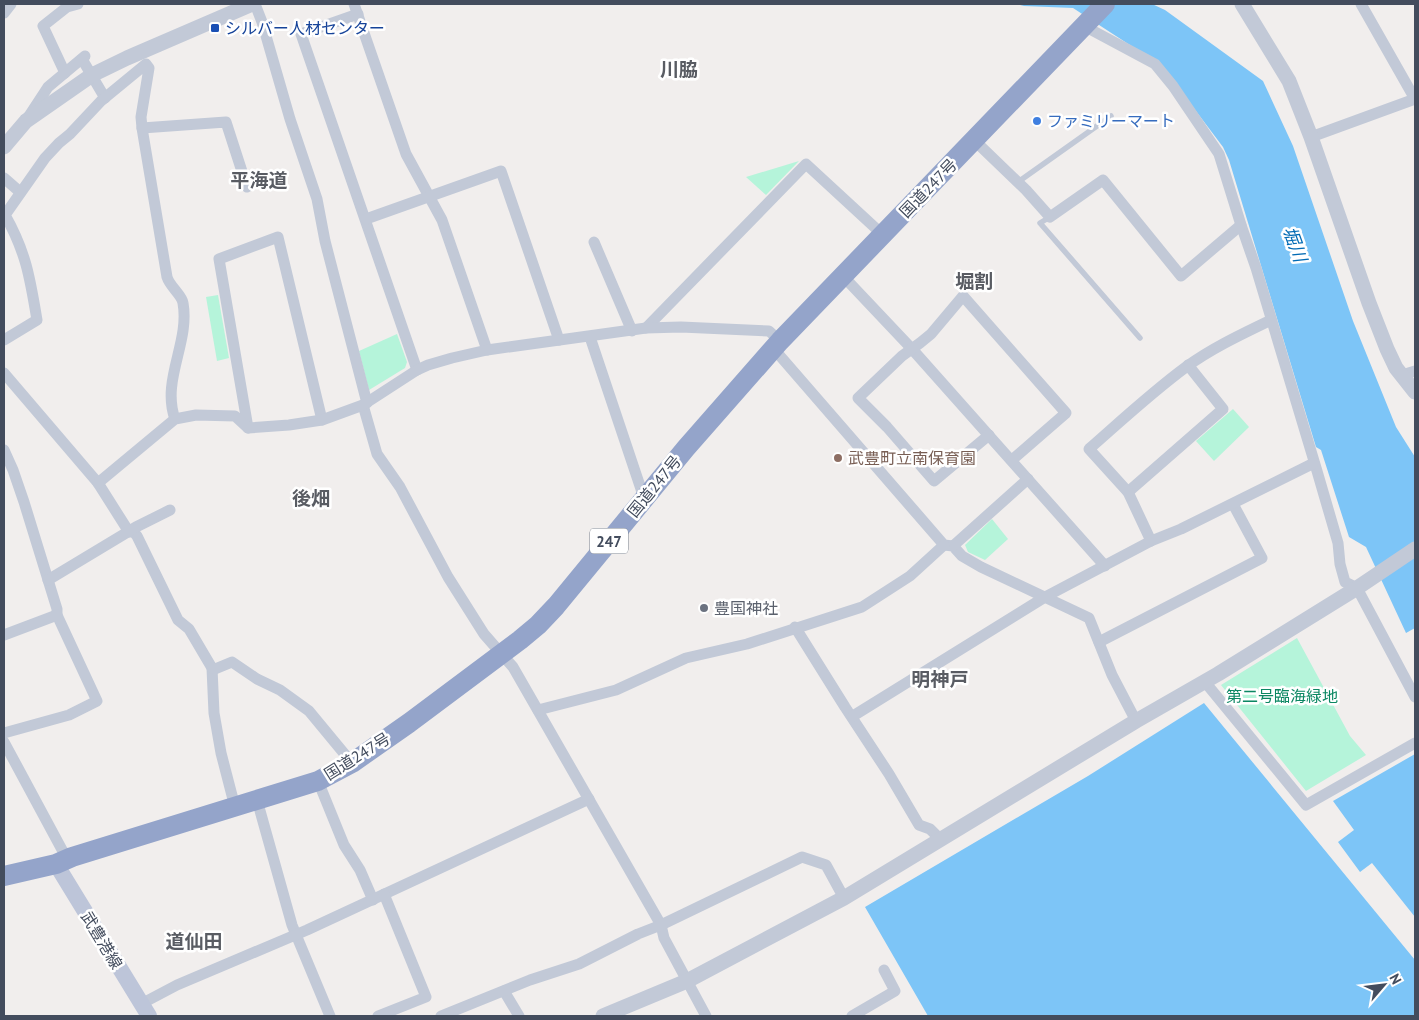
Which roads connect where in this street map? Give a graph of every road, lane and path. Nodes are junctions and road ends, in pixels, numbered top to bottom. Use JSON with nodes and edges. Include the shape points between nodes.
{"nodes":[{"id":1,"x":11,"y":4,"type":"edge"},
{"id":2,"x":78,"y":4,"type":"edge"},
{"id":3,"x":254,"y":4,"type":"edge"},
{"id":4,"x":1105,"y":4,"type":"edge"},
{"id":5,"x":1242,"y":4,"type":"edge"},
{"id":6,"x":1361,"y":4,"type":"edge"},
{"id":7,"x":356,"y":9,"type":"edge"},
{"id":8,"x":4,"y":13,"type":"edge"},
{"id":9,"x":1086,"y":24,"type":"junction"},
{"id":10,"x":65,"y":73,"type":"junction"},
{"id":11,"x":92,"y":75,"type":"junction"},
{"id":12,"x":105,"y":98,"type":"junction"},
{"id":13,"x":1415,"y":99,"type":"edge"},
{"id":14,"x":1111,"y":116,"type":"dead end"},
{"id":15,"x":26,"y":121,"type":"junction"},
{"id":16,"x":142,"y":128,"type":"junction"},
{"id":17,"x":1311,"y":137,"type":"junction"},
{"id":18,"x":974,"y":140,"type":"junction"},
{"id":19,"x":4,"y":147,"type":"edge"},
{"id":20,"x":4,"y":178,"type":"edge"},
{"id":21,"x":1018,"y":182,"type":"junction"},
{"id":22,"x":247,"y":187,"type":"dead end"},
{"id":23,"x":20,"y":192,"type":"junction"},
{"id":24,"x":429,"y":196,"type":"junction"},
{"id":25,"x":1050,"y":216,"type":"junction"},
{"id":26,"x":366,"y":219,"type":"junction"},
{"id":27,"x":1241,"y":225,"type":"junction"},
{"id":28,"x":883,"y":235,"type":"junction"},
{"id":29,"x":594,"y":242,"type":"dead end"},
{"id":30,"x":843,"y":276,"type":"junction"},
{"id":31,"x":1271,"y":320,"type":"junction"},
{"id":32,"x":646,"y":328,"type":"junction"},
{"id":33,"x":632,"y":331,"type":"junction"},
{"id":34,"x":590,"y":337,"type":"junction"},
{"id":35,"x":1140,"y":338,"type":"dead end"},
{"id":36,"x":4,"y":340,"type":"edge"},
{"id":37,"x":559,"y":340,"type":"junction"},
{"id":38,"x":777,"y":345,"type":"junction"},
{"id":39,"x":912,"y":349,"type":"junction"},
{"id":40,"x":487,"y":350,"type":"junction"},
{"id":41,"x":1188,"y":365,"type":"junction"},
{"id":42,"x":417,"y":370,"type":"junction"},
{"id":43,"x":1409,"y":373,"type":"edge"},
{"id":44,"x":6,"y":380,"type":"edge"},
{"id":45,"x":1415,"y":392,"type":"edge"},
{"id":46,"x":365,"y":404,"type":"junction"},
{"id":47,"x":175,"y":419,"type":"junction"},
{"id":48,"x":322,"y":420,"type":"junction"},
{"id":49,"x":248,"y":428,"type":"junction"},
{"id":50,"x":989,"y":435,"type":"junction"},
{"id":51,"x":4,"y":450,"type":"edge"},
{"id":52,"x":1012,"y":460,"type":"junction"},
{"id":53,"x":1314,"y":463,"type":"junction"},
{"id":54,"x":1028,"y":479,"type":"junction"},
{"id":55,"x":98,"y":483,"type":"junction"},
{"id":56,"x":1128,"y":492,"type":"junction"},
{"id":57,"x":644,"y":498,"type":"junction"},
{"id":58,"x":1232,"y":504,"type":"junction"},
{"id":59,"x":170,"y":510,"type":"dead end"},
{"id":60,"x":131,"y":531,"type":"junction"},
{"id":61,"x":1151,"y":541,"type":"junction"},
{"id":62,"x":949,"y":545,"type":"junction"},
{"id":63,"x":1415,"y":549,"type":"edge"},
{"id":64,"x":1105,"y":566,"type":"junction"},
{"id":65,"x":48,"y":580,"type":"junction"},
{"id":66,"x":1357,"y":588,"type":"junction"},
{"id":67,"x":1045,"y":597,"type":"junction"},
{"id":68,"x":57,"y":615,"type":"junction"},
{"id":69,"x":795,"y":627,"type":"junction"},
{"id":70,"x":4,"y":635,"type":"edge"},
{"id":71,"x":1099,"y":642,"type":"junction"},
{"id":72,"x":501,"y":654,"type":"junction"},
{"id":73,"x":212,"y":668,"type":"junction"},
{"id":74,"x":1205,"y":682,"type":"junction"},
{"id":75,"x":1415,"y":697,"type":"edge"},
{"id":76,"x":538,"y":710,"type":"junction"},
{"id":77,"x":852,"y":716,"type":"junction"},
{"id":78,"x":1136,"y":721,"type":"junction"},
{"id":79,"x":4,"y":733,"type":"edge"},
{"id":80,"x":4,"y":742,"type":"edge"},
{"id":81,"x":1415,"y":743,"type":"edge"},
{"id":82,"x":352,"y":763,"type":"junction"},
{"id":83,"x":318,"y":781,"type":"junction"},
{"id":84,"x":589,"y":799,"type":"junction"},
{"id":85,"x":257,"y":800,"type":"junction"},
{"id":86,"x":235,"y":807,"type":"junction"},
{"id":87,"x":940,"y":839,"type":"junction"},
{"id":88,"x":62,"y":862,"type":"junction"},
{"id":89,"x":4,"y":876,"type":"edge"},
{"id":90,"x":384,"y":894,"type":"junction"},
{"id":91,"x":844,"y":898,"type":"junction"},
{"id":92,"x":373,"y":900,"type":"junction"},
{"id":93,"x":660,"y":925,"type":"junction"},
{"id":94,"x":296,"y":934,"type":"junction"},
{"id":95,"x":884,"y":970,"type":"dead end"},
{"id":96,"x":687,"y":981,"type":"junction"},
{"id":97,"x":504,"y":991,"type":"junction"},
{"id":98,"x":145,"y":1010,"type":"edge"},
{"id":99,"x":330,"y":1016,"type":"edge"},
{"id":100,"x":378,"y":1016,"type":"edge"},
{"id":101,"x":441,"y":1016,"type":"edge"},
{"id":102,"x":519,"y":1016,"type":"edge"},
{"id":103,"x":603,"y":1016,"type":"edge"},
{"id":104,"x":706,"y":1016,"type":"edge"},
{"id":105,"x":852,"y":1016,"type":"edge"}],
"edges":[{"from":1,"to":8,"type":"street"},
{"from":2,"to":10,"type":"street","via":[[67,7],[43,26]]},
{"from":3,"to":11,"type":"street"},
{"from":3,"to":46,"type":"street","via":[[317,199]]},
{"from":4,"to":9,"type":"highway","name":"国道247号","number":"247"},
{"from":5,"to":17,"type":"street","via":[[1289,81]]},
{"from":6,"to":13,"type":"street"},
{"from":7,"to":24,"type":"street","via":[[406,154]]},
{"from":7,"to":26,"type":"street","via":[[302,34]]},
{"from":9,"to":18,"type":"highway","name":"国道247号","number":"247"},
{"from":9,"to":27,"type":"street","via":[[1155,64],[1172,86],[1219,154]]},
{"from":10,"to":11,"type":"street","via":[[84,58]]},
{"from":10,"to":15,"type":"street","via":[[48,87]]},
{"from":11,"to":12,"type":"street"},
{"from":11,"to":15,"type":"street"},
{"from":12,"to":16,"type":"street","via":[[146,64],[149,68]]},
{"from":12,"to":23,"type":"street","via":[[54,148]]},
{"from":13,"to":17,"type":"street"},
{"from":14,"to":21,"type":"lane"},
{"from":15,"to":19,"type":"street"},
{"from":16,"to":22,"type":"street","via":[[226,122]]},
{"from":16,"to":47,"type":"street","via":[[167,277],[183,300],[185,330],[173,377],[171,401]]},
{"from":17,"to":43,"type":"street","via":[[1369,303],[1396,368]]},
{"from":18,"to":21,"type":"street"},
{"from":18,"to":28,"type":"highway","name":"国道247号","number":"247"},
{"from":20,"to":23,"type":"street"},
{"from":21,"to":25,"type":"street"},
{"from":23,"to":36,"type":"street","via":[[4,215],[24,255],[37,320]]},
{"from":24,"to":26,"type":"street"},
{"from":24,"to":37,"type":"street","via":[[501,171]]},
{"from":24,"to":40,"type":"street","via":[[442,220]]},
{"from":25,"to":27,"type":"street","via":[[1103,180],[1181,276]]},
{"from":25,"to":35,"type":"lane","via":[[1040,224]]},
{"from":26,"to":42,"type":"street"},
{"from":27,"to":31,"type":"street"},
{"from":28,"to":30,"type":"highway","name":"国道247号","number":"247"},
{"from":28,"to":32,"type":"street","via":[[806,164]]},
{"from":29,"to":33,"type":"street"},
{"from":30,"to":38,"type":"highway","name":"国道247号","number":"247"},
{"from":30,"to":39,"type":"street"},
{"from":31,"to":41,"type":"street"},
{"from":31,"to":53,"type":"street"},
{"from":32,"to":33,"type":"street"},
{"from":32,"to":38,"type":"street","via":[[769,331]]},
{"from":33,"to":34,"type":"street"},
{"from":34,"to":37,"type":"street"},
{"from":34,"to":57,"type":"street"},
{"from":37,"to":40,"type":"street"},
{"from":38,"to":57,"type":"highway","name":"国道247号","number":"247"},
{"from":38,"to":62,"type":"street"},
{"from":39,"to":50,"type":"street"},
{"from":39,"to":50,"type":"street","via":[[858,398],[934,481]]},
{"from":39,"to":52,"type":"street","via":[[931,334],[963,296],[1066,413]]},
{"from":40,"to":42,"type":"street"},
{"from":41,"to":56,"type":"street","via":[[1223,409]]},
{"from":41,"to":56,"type":"street","via":[[1089,449]]},
{"from":42,"to":46,"type":"street"},
{"from":43,"to":45,"type":"street"},
{"from":44,"to":55,"type":"street"},
{"from":46,"to":48,"type":"street"},
{"from":46,"to":72,"type":"street","via":[[377,454],[400,487],[448,577],[484,634]]},
{"from":47,"to":49,"type":"street","via":[[196,414],[235,416]]},
{"from":47,"to":55,"type":"street"},
{"from":48,"to":49,"type":"street"},
{"from":48,"to":49,"type":"street","via":[[278,237],[219,259]]},
{"from":50,"to":52,"type":"street"},
{"from":51,"to":65,"type":"street"},
{"from":52,"to":54,"type":"street"},
{"from":53,"to":58,"type":"street"},
{"from":53,"to":66,"type":"street","via":[[1338,543],[1345,582]]},
{"from":54,"to":62,"type":"street"},
{"from":54,"to":64,"type":"street"},
{"from":55,"to":60,"type":"street"},
{"from":56,"to":61,"type":"street"},
{"from":57,"to":72,"type":"highway","name":"国道247号","number":"247","via":[[556,606]]},
{"from":58,"to":61,"type":"street"},
{"from":58,"to":71,"type":"street","via":[[1262,558]]},
{"from":59,"to":60,"type":"street"},
{"from":60,"to":65,"type":"street"},
{"from":60,"to":73,"type":"street","via":[[137,536],[178,620],[189,629]]},
{"from":61,"to":64,"type":"street"},
{"from":62,"to":67,"type":"street","via":[[962,556]]},
{"from":62,"to":69,"type":"street","via":[[910,576],[862,607]]},
{"from":63,"to":66,"type":"street"},
{"from":64,"to":67,"type":"street"},
{"from":65,"to":68,"type":"street"},
{"from":66,"to":74,"type":"street"},
{"from":66,"to":75,"type":"street"},
{"from":67,"to":71,"type":"street","via":[[1089,618]]},
{"from":67,"to":77,"type":"street"},
{"from":68,"to":70,"type":"street"},
{"from":68,"to":79,"type":"street","via":[[96,701],[69,715]]},
{"from":69,"to":76,"type":"street","via":[[747,644],[686,658],[616,690]]},
{"from":69,"to":77,"type":"street"},
{"from":71,"to":78,"type":"street"},
{"from":72,"to":76,"type":"street","via":[[513,667]]},
{"from":72,"to":82,"type":"highway","name":"国道247号","number":"247"},
{"from":73,"to":82,"type":"street","via":[[232,662],[295,700],[318,720]]},
{"from":73,"to":86,"type":"street","via":[[214,713]]},
{"from":74,"to":78,"type":"street"},
{"from":74,"to":81,"type":"street","via":[[1306,805]]},
{"from":76,"to":84,"type":"street"},
{"from":77,"to":87,"type":"street","via":[[919,825],[930,829]]},
{"from":78,"to":87,"type":"street"},
{"from":80,"to":88,"type":"street"},
{"from":82,"to":83,"type":"highway","name":"国道247号","number":"247"},
{"from":83,"to":85,"type":"highway","name":"国道247号","number":"247"},
{"from":83,"to":92,"type":"street","via":[[344,845]]},
{"from":84,"to":90,"type":"street"},
{"from":84,"to":93,"type":"street"},
{"from":85,"to":86,"type":"highway","name":"国道247号","number":"247"},
{"from":85,"to":94,"type":"street"},
{"from":86,"to":88,"type":"highway","name":"国道247号","number":"247"},
{"from":87,"to":91,"type":"street"},
{"from":88,"to":89,"type":"highway","name":"国道247号","number":"247"},
{"from":88,"to":98,"type":"main road","name":"武豊港線"},
{"from":90,"to":92,"type":"street"},
{"from":90,"to":100,"type":"street","via":[[426,997]]},
{"from":91,"to":93,"type":"street","via":[[826,865],[802,857]]},
{"from":91,"to":96,"type":"street"},
{"from":92,"to":94,"type":"street"},
{"from":93,"to":96,"type":"street"},
{"from":93,"to":97,"type":"street","via":[[579,964]]},
{"from":94,"to":98,"type":"street","via":[[177,985]]},
{"from":94,"to":99,"type":"street"},
{"from":95,"to":105,"type":"street","via":[[895,991]]},
{"from":96,"to":103,"type":"street"},
{"from":96,"to":104,"type":"street"},
{"from":97,"to":101,"type":"street"},
{"from":97,"to":102,"type":"street"}]}
